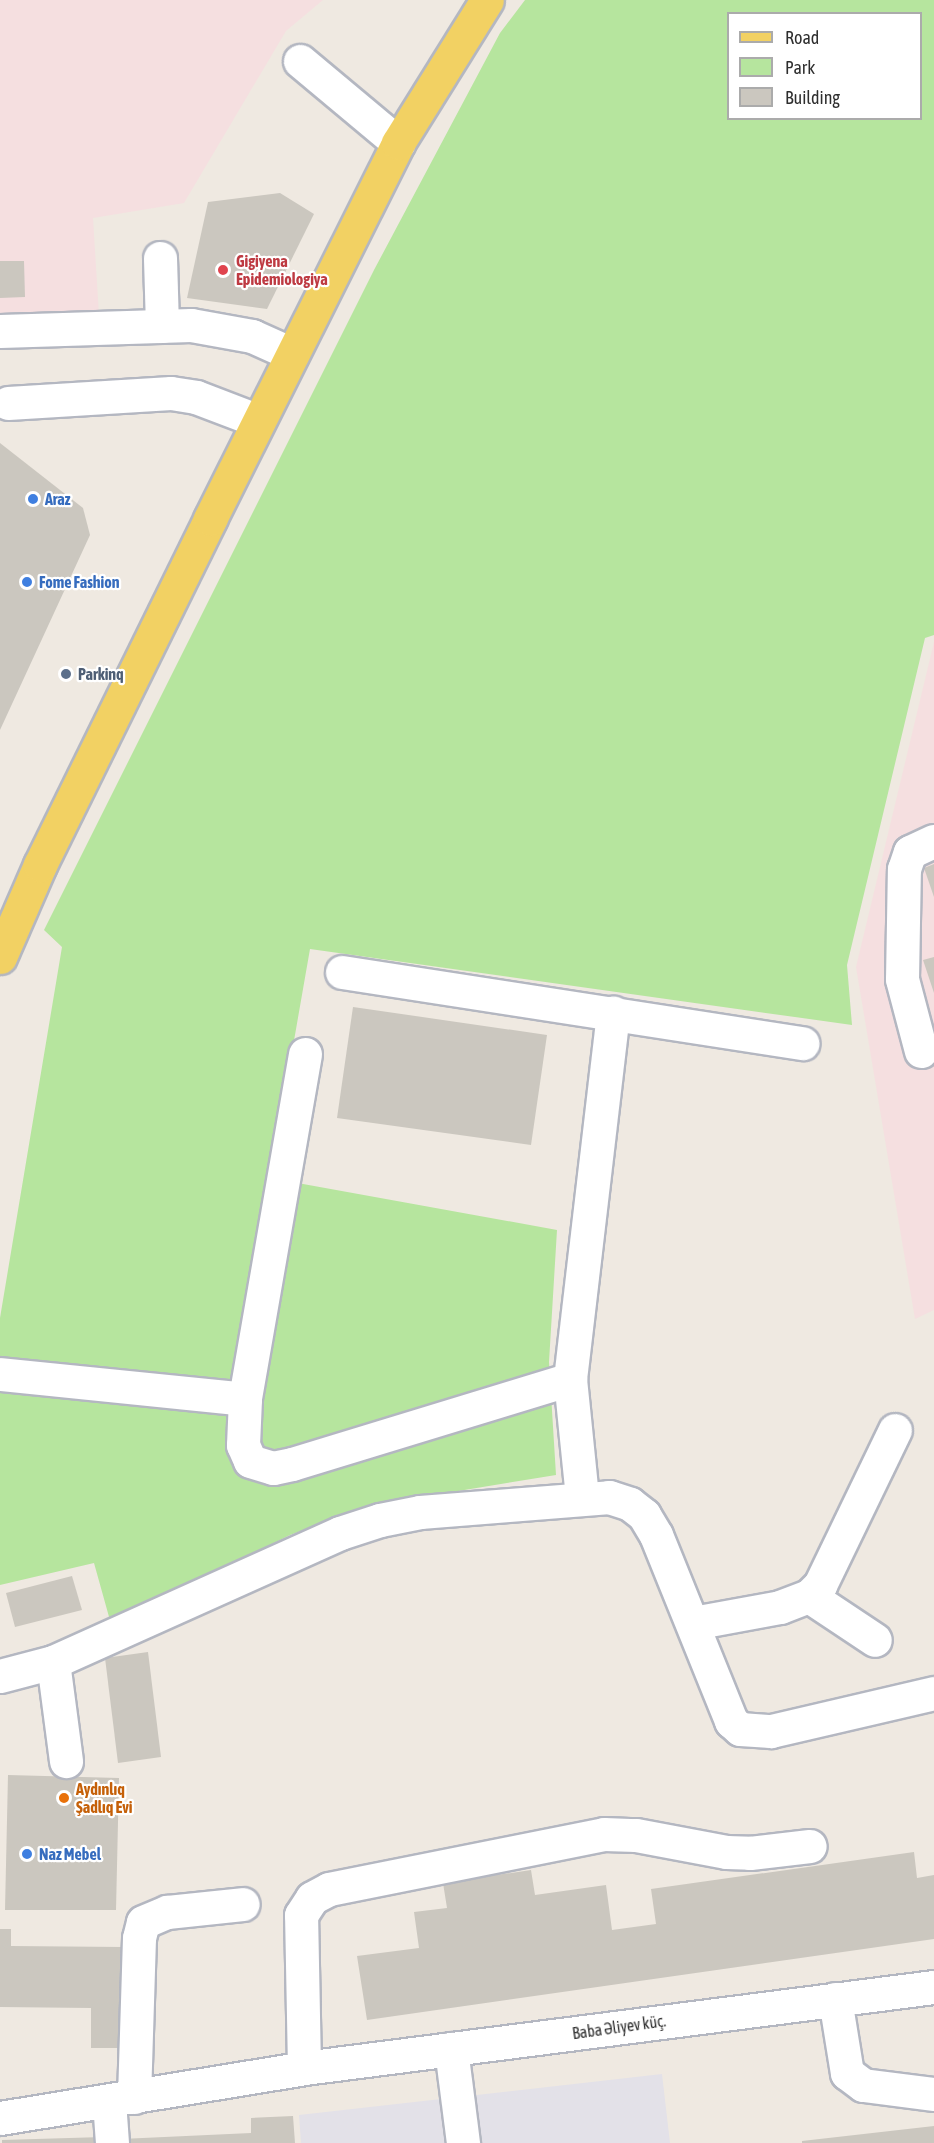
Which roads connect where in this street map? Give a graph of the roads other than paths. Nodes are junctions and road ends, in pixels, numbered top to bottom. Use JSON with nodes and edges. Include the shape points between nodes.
{"nodes":[{"id":1,"x":486,"y":0,"type":"edge"},
{"id":2,"x":300,"y":61,"type":"dead end"},
{"id":3,"x":398,"y":143,"type":"junction"},
{"id":4,"x":160,"y":258,"type":"dead end"},
{"id":5,"x":162,"y":326,"type":"junction"},
{"id":6,"x":0,"y":331,"type":"edge"},
{"id":7,"x":292,"y":354,"type":"junction"},
{"id":8,"x":8,"y":403,"type":"dead end"},
{"id":9,"x":259,"y":422,"type":"junction"},
{"id":10,"x":934,"y":841,"type":"edge"},
{"id":11,"x":0,"y":957,"type":"edge"},
{"id":12,"x":342,"y":972,"type":"dead end"},
{"id":13,"x":613,"y":1013,"type":"junction"},
{"id":14,"x":803,"y":1043,"type":"dead end"},
{"id":15,"x":921,"y":1051,"type":"dead end"},
{"id":16,"x":305,"y":1054,"type":"dead end"},
{"id":17,"x":0,"y":1374,"type":"edge"},
{"id":18,"x":570,"y":1380,"type":"junction"},
{"id":19,"x":245,"y":1399,"type":"junction"},
{"id":20,"x":895,"y":1430,"type":"dead end"},
{"id":21,"x":582,"y":1497,"type":"junction"},
{"id":22,"x":809,"y":1596,"type":"junction"},
{"id":23,"x":693,"y":1623,"type":"junction"},
{"id":24,"x":875,"y":1640,"type":"dead end"},
{"id":25,"x":53,"y":1662,"type":"junction"},
{"id":26,"x":0,"y":1676,"type":"edge"},
{"id":27,"x":934,"y":1693,"type":"edge"},
{"id":28,"x":66,"y":1761,"type":"dead end"},
{"id":29,"x":810,"y":1846,"type":"dead end"},
{"id":30,"x":243,"y":1904,"type":"dead end"},
{"id":31,"x":934,"y":1987,"type":"edge"},
{"id":32,"x":835,"y":1999,"type":"junction"},
{"id":33,"x":451,"y":2049,"type":"junction"},
{"id":34,"x":304,"y":2068,"type":"junction"},
{"id":35,"x":934,"y":2094,"type":"edge"},
{"id":36,"x":122,"y":2099,"type":"junction"},
{"id":37,"x":0,"y":2118,"type":"edge"},
{"id":38,"x":112,"y":2143,"type":"edge"},
{"id":39,"x":463,"y":2143,"type":"edge"}],
"edges":[{"from":1,"to":3,"type":"main road"},
{"from":2,"to":3,"type":"street"},
{"from":3,"to":7,"type":"main road"},
{"from":4,"to":5,"type":"street"},
{"from":5,"to":6,"type":"street"},
{"from":5,"to":7,"type":"street","via":[[228,330]]},
{"from":7,"to":9,"type":"main road"},
{"from":8,"to":9,"type":"street","via":[[171,393],[196,397]]},
{"from":9,"to":11,"type":"main road","via":[[40,865]]},
{"from":10,"to":15,"type":"street","via":[[910,852],[904,869],[902,980]]},
{"from":12,"to":13,"type":"street"},
{"from":13,"to":14,"type":"street"},
{"from":13,"to":18,"type":"street"},
{"from":16,"to":19,"type":"street"},
{"from":17,"to":19,"type":"street"},
{"from":18,"to":19,"type":"street","via":[[273,1468],[250,1461],[243,1445]]},
{"from":18,"to":21,"type":"street"},
{"from":20,"to":22,"type":"street","via":[[820,1585]]},
{"from":21,"to":23,"type":"street","via":[[609,1497],[630,1504],[644,1515]]},
{"from":21,"to":25,"type":"street","via":[[420,1512],[380,1520],[340,1533]]},
{"from":22,"to":23,"type":"street","via":[[780,1607]]},
{"from":22,"to":24,"type":"street"},
{"from":23,"to":27,"type":"street","via":[[731,1721],[740,1729],[771,1731]]},
{"from":25,"to":26,"type":"street"},
{"from":25,"to":28,"type":"street"},
{"from":29,"to":34,"type":"street","via":[[726,1852],[636,1835],[604,1834],[329,1889],[312,1898],[301,1915]]},
{"from":30,"to":36,"type":"street","via":[[167,1912],[143,1922]]},
{"from":31,"to":32,"type":"street","name":"Baba Əliyev küç."},
{"from":32,"to":33,"type":"street","name":"Baba Əliyev küç."},
{"from":32,"to":35,"type":"street","via":[[847,2073],[862,2085]]},
{"from":33,"to":34,"type":"street","name":"Baba Əliyev küç."},
{"from":33,"to":39,"type":"street"},
{"from":34,"to":36,"type":"street","name":"Baba Əliyev küç."},
{"from":36,"to":37,"type":"street","name":"Baba Əliyev küç."},
{"from":36,"to":38,"type":"street"}]}
